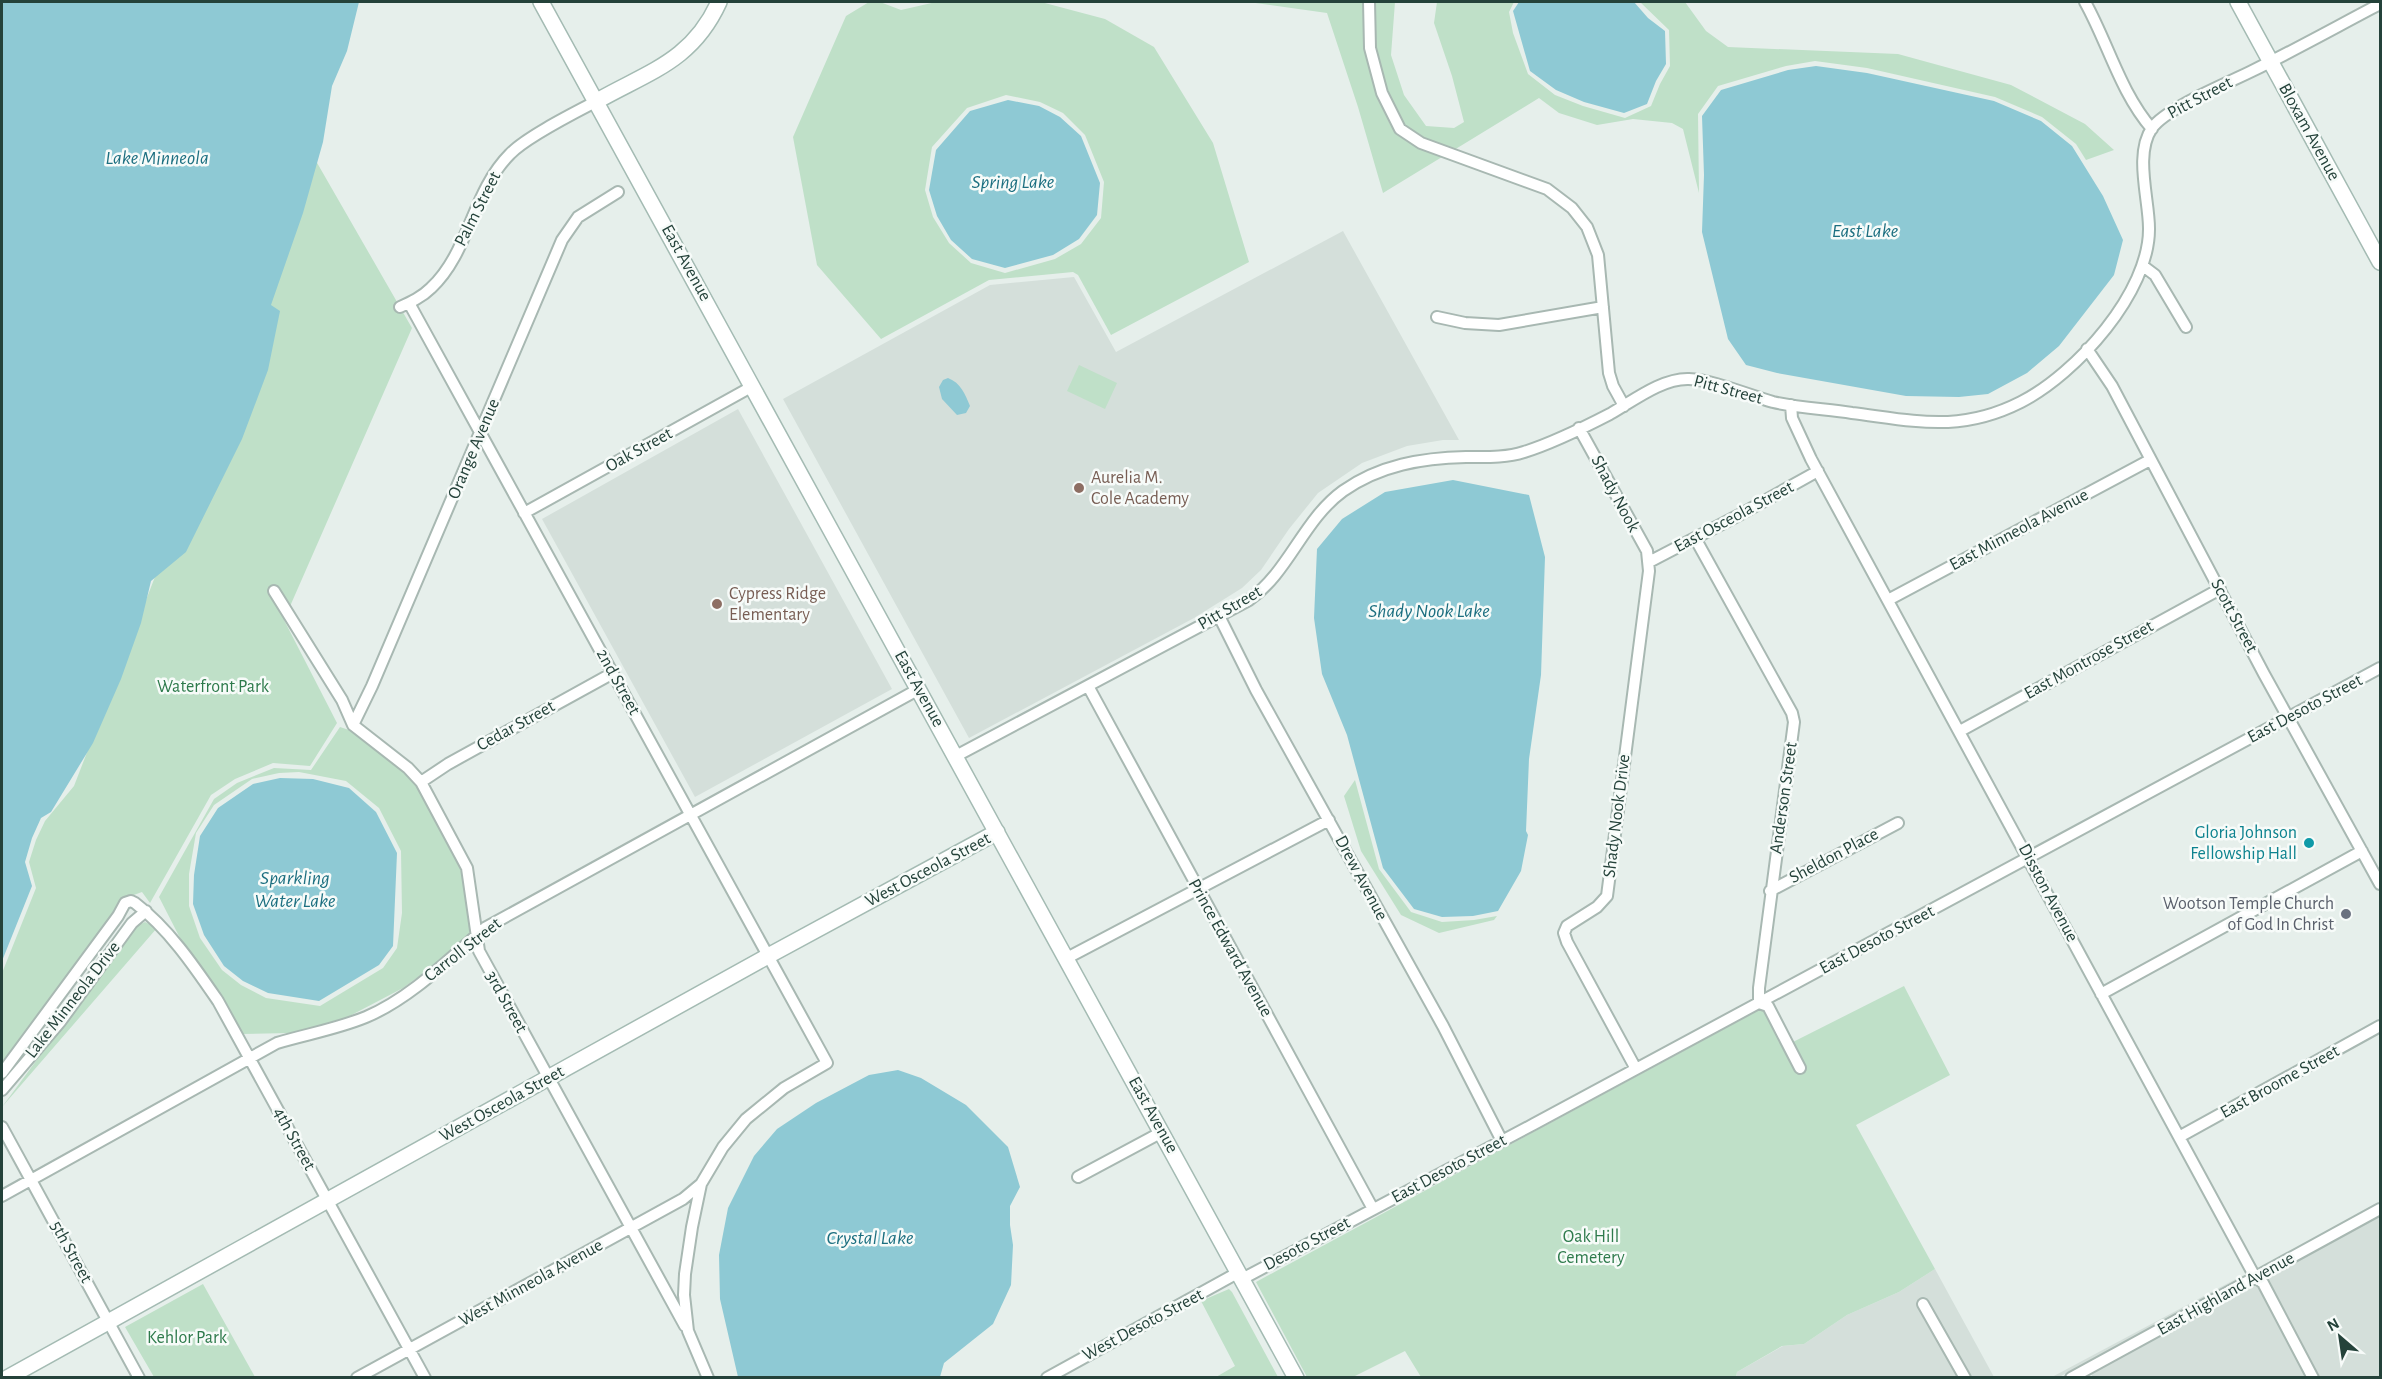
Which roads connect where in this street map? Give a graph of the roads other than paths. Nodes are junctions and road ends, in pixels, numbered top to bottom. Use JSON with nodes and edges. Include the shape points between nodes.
{"nodes":[{"id":1,"x":541,"y":2,"type":"edge"},
{"id":2,"x":719,"y":2,"type":"edge"},
{"id":3,"x":1369,"y":2,"type":"edge"},
{"id":4,"x":2085,"y":2,"type":"edge"},
{"id":5,"x":2238,"y":2,"type":"edge"},
{"id":6,"x":2380,"y":4,"type":"edge"},
{"id":7,"x":2271,"y":61,"type":"junction"},
{"id":8,"x":597,"y":101,"type":"junction"},
{"id":9,"x":2152,"y":129,"type":"junction"},
{"id":10,"x":618,"y":192,"type":"dead end"},
{"id":11,"x":2379,"y":254,"type":"edge"},
{"id":12,"x":2143,"y":266,"type":"junction"},
{"id":13,"x":404,"y":305,"type":"joint"},
{"id":14,"x":1603,"y":307,"type":"junction"},
{"id":15,"x":1437,"y":317,"type":"dead end"},
{"id":16,"x":2186,"y":327,"type":"dead end"},
{"id":17,"x":2087,"y":349,"type":"junction"},
{"id":18,"x":753,"y":386,"type":"junction"},
{"id":19,"x":1791,"y":405,"type":"junction"},
{"id":20,"x":1624,"y":406,"type":"junction"},
{"id":21,"x":1579,"y":428,"type":"junction"},
{"id":22,"x":481,"y":433,"type":"junction"},
{"id":23,"x":2150,"y":460,"type":"junction"},
{"id":24,"x":1818,"y":471,"type":"junction"},
{"id":25,"x":524,"y":513,"type":"junction"},
{"id":26,"x":1695,"y":538,"type":"junction"},
{"id":27,"x":1649,"y":562,"type":"junction"},
{"id":28,"x":2220,"y":589,"type":"junction"},
{"id":29,"x":274,"y":591,"type":"dead end"},
{"id":30,"x":1888,"y":600,"type":"junction"},
{"id":31,"x":1219,"y":616,"type":"junction"},
{"id":32,"x":2380,"y":668,"type":"edge"},
{"id":33,"x":613,"y":673,"type":"junction"},
{"id":34,"x":1088,"y":686,"type":"junction"},
{"id":35,"x":919,"y":689,"type":"junction"},
{"id":36,"x":2288,"y":718,"type":"junction"},
{"id":37,"x":353,"y":725,"type":"junction"},
{"id":38,"x":1960,"y":731,"type":"junction"},
{"id":39,"x":956,"y":756,"type":"junction"},
{"id":40,"x":421,"y":782,"type":"junction"},
{"id":41,"x":692,"y":814,"type":"junction"},
{"id":42,"x":1329,"y":820,"type":"junction"},
{"id":43,"x":1898,"y":822,"type":"dead end"},
{"id":44,"x":997,"y":832,"type":"junction"},
{"id":45,"x":2362,"y":851,"type":"junction"},
{"id":46,"x":2029,"y":859,"type":"junction"},
{"id":47,"x":2379,"y":880,"type":"edge"},
{"id":48,"x":1198,"y":890,"type":"junction"},
{"id":49,"x":1770,"y":891,"type":"junction"},
{"id":50,"x":146,"y":911,"type":"junction"},
{"id":51,"x":476,"y":936,"type":"junction"},
{"id":52,"x":768,"y":956,"type":"junction"},
{"id":53,"x":1067,"y":958,"type":"junction"},
{"id":54,"x":2101,"y":994,"type":"junction"},
{"id":55,"x":1760,"y":1003,"type":"junction"},
{"id":56,"x":2380,"y":1026,"type":"edge"},
{"id":57,"x":250,"y":1059,"type":"junction"},
{"id":58,"x":1800,"y":1068,"type":"dead end"},
{"id":59,"x":1636,"y":1069,"type":"junction"},
{"id":60,"x":2,"y":1073,"type":"edge"},
{"id":61,"x":549,"y":1077,"type":"junction"},
{"id":62,"x":2,"y":1090,"type":"edge"},
{"id":63,"x":2,"y":1127,"type":"edge"},
{"id":64,"x":1162,"y":1132,"type":"junction"},
{"id":65,"x":2179,"y":1137,"type":"junction"},
{"id":66,"x":1502,"y":1140,"type":"junction"},
{"id":67,"x":1078,"y":1177,"type":"dead end"},
{"id":68,"x":32,"y":1180,"type":"junction"},
{"id":69,"x":701,"y":1184,"type":"junction"},
{"id":70,"x":2,"y":1196,"type":"edge"},
{"id":71,"x":328,"y":1200,"type":"junction"},
{"id":72,"x":1373,"y":1209,"type":"junction"},
{"id":73,"x":2380,"y":1209,"type":"edge"},
{"id":74,"x":630,"y":1228,"type":"junction"},
{"id":75,"x":1241,"y":1276,"type":"junction"},
{"id":76,"x":2255,"y":1277,"type":"junction"},
{"id":77,"x":1923,"y":1304,"type":"dead end"},
{"id":78,"x":109,"y":1322,"type":"junction"},
{"id":79,"x":688,"y":1331,"type":"junction"},
{"id":80,"x":410,"y":1349,"type":"junction"},
{"id":81,"x":2086,"y":1374,"type":"edge"},
{"id":82,"x":7,"y":1377,"type":"edge"},
{"id":83,"x":140,"y":1377,"type":"edge"},
{"id":84,"x":357,"y":1377,"type":"edge"},
{"id":85,"x":425,"y":1377,"type":"edge"},
{"id":86,"x":708,"y":1377,"type":"edge"},
{"id":87,"x":1047,"y":1377,"type":"edge"},
{"id":88,"x":1296,"y":1377,"type":"edge"},
{"id":89,"x":1965,"y":1377,"type":"edge"},
{"id":90,"x":2071,"y":1377,"type":"edge"},
{"id":91,"x":2313,"y":1377,"type":"edge"}],
"edges":[{"from":1,"to":8,"type":"street","name":"East Avenue"},
{"from":2,"to":8,"type":"street","via":[[702,33],[672,61]]},
{"from":3,"to":14,"type":"street","via":[[1370,48],[1382,93],[1400,129],[1421,143],[1547,189],[1572,208],[1587,227],[1598,255]]},
{"from":4,"to":9,"type":"street","via":[[2130,98]]},
{"from":5,"to":7,"type":"street","name":"Bloxam Avenue"},
{"from":6,"to":7,"type":"street","name":"Pitt Street"},
{"from":7,"to":9,"type":"street","name":"Pitt Street","via":[[2159,120]]},
{"from":7,"to":11,"type":"street","name":"Bloxam Avenue"},
{"from":8,"to":13,"type":"street","name":"Palm Street","via":[[511,152],[476,205],[452,264],[423,295]]},
{"from":8,"to":18,"type":"street","name":"East Avenue"},
{"from":9,"to":12,"type":"street","name":"Pitt Street","via":[[2145,144],[2149,228]]},
{"from":10,"to":22,"type":"street","name":"Orange Avenue","via":[[570,226]]},
{"from":12,"to":16,"type":"street","via":[[2156,275]]},
{"from":12,"to":17,"type":"street","name":"Pitt Street","via":[[2115,316]]},
{"from":13,"to":22,"type":"street","name":"2nd Street"},
{"from":14,"to":15,"type":"street","via":[[1498,325]]},
{"from":14,"to":20,"type":"street","via":[[1609,373]]},
{"from":17,"to":19,"type":"street","name":"Pitt Street","via":[[2066,372],[2024,401],[1982,419],[1945,424]]},
{"from":17,"to":23,"type":"street","name":"Scott Street","via":[[2108,378]]},
{"from":18,"to":25,"type":"street","name":"Oak Street"},
{"from":18,"to":35,"type":"street","name":"East Avenue"},
{"from":19,"to":20,"type":"street","name":"Pitt Street","via":[[1688,379],[1663,385]]},
{"from":19,"to":24,"type":"street","name":"Disston Avenue","via":[[1792,418]]},
{"from":20,"to":21,"type":"street","name":"Pitt Street"},
{"from":21,"to":27,"type":"street","name":"Shady Nook","via":[[1647,551]]},
{"from":21,"to":31,"type":"street","name":"Pitt Street","via":[[1516,454],[1424,459],[1361,480],[1321,511],[1264,590]]},
{"from":22,"to":25,"type":"street","name":"2nd Street"},
{"from":22,"to":37,"type":"street","name":"Orange Avenue"},
{"from":23,"to":28,"type":"street","name":"Scott Street"},
{"from":23,"to":30,"type":"street","name":"East Minneola Avenue"},
{"from":24,"to":26,"type":"street","name":"East Osceola Street"},
{"from":24,"to":30,"type":"street","name":"Disston Avenue"},
{"from":25,"to":33,"type":"street","name":"2nd Street"},
{"from":26,"to":27,"type":"street","name":"East Osceola Street"},
{"from":26,"to":49,"type":"street","name":"Anderson Street","via":[[1794,722]]},
{"from":27,"to":59,"type":"street","name":"Shady Nook Drive","via":[[1606,896],[1597,907],[1567,926],[1564,933]]},
{"from":28,"to":36,"type":"street","name":"Scott Street"},
{"from":28,"to":38,"type":"street","name":"East Montrose Street"},
{"from":29,"to":37,"type":"street","name":"3rd Street","via":[[342,700]]},
{"from":30,"to":38,"type":"street","name":"Disston Avenue"},
{"from":31,"to":34,"type":"street","name":"Pitt Street"},
{"from":31,"to":42,"type":"street","name":"Drew Avenue"},
{"from":32,"to":36,"type":"street","name":"East Desoto Street"},
{"from":33,"to":40,"type":"street","name":"Cedar Street"},
{"from":33,"to":41,"type":"street","name":"2nd Street"},
{"from":34,"to":39,"type":"street","name":"Pitt Street"},
{"from":34,"to":48,"type":"street","name":"Prince Edward Avenue"},
{"from":35,"to":39,"type":"street","name":"East Avenue"},
{"from":35,"to":41,"type":"street","name":"Carroll Street"},
{"from":36,"to":45,"type":"street","name":"Scott Street"},
{"from":36,"to":46,"type":"street","name":"East Desoto Street"},
{"from":37,"to":40,"type":"street","name":"3rd Street"},
{"from":38,"to":46,"type":"street","name":"Disston Avenue"},
{"from":39,"to":44,"type":"street","name":"East Avenue"},
{"from":40,"to":51,"type":"street","name":"3rd Street","via":[[467,868]]},
{"from":41,"to":51,"type":"street","name":"Carroll Street"},
{"from":41,"to":52,"type":"street","name":"2nd Street"},
{"from":42,"to":48,"type":"street"},
{"from":42,"to":66,"type":"street","name":"Drew Avenue"},
{"from":43,"to":49,"type":"street","name":"Sheldon Place"},
{"from":44,"to":52,"type":"street","name":"West Osceola Street"},
{"from":44,"to":53,"type":"street","name":"East Avenue"},
{"from":45,"to":47,"type":"street","name":"Scott Street"},
{"from":45,"to":54,"type":"street"},
{"from":46,"to":54,"type":"street","name":"Disston Avenue"},
{"from":46,"to":55,"type":"street","name":"East Desoto Street"},
{"from":48,"to":53,"type":"street"},
{"from":48,"to":72,"type":"street","name":"Prince Edward Avenue"},
{"from":49,"to":55,"type":"street","name":"Anderson Street"},
{"from":50,"to":57,"type":"street","name":"4th Street","via":[[204,981]]},
{"from":50,"to":60,"type":"street","via":[[131,901],[125,903]]},
{"from":50,"to":62,"type":"street","name":"Lake Minneola Drive","via":[[132,923],[60,1022]]},
{"from":51,"to":57,"type":"street","name":"Carroll Street","via":[[437,971],[381,1010],[334,1029],[277,1043]]},
{"from":51,"to":61,"type":"street","name":"3rd Street","via":[[479,951]]},
{"from":52,"to":61,"type":"street","name":"West Osceola Street"},
{"from":52,"to":69,"type":"street","name":"2nd Street","via":[[827,1062],[784,1088],[746,1119]]},
{"from":53,"to":64,"type":"street","name":"East Avenue"},
{"from":54,"to":65,"type":"street","name":"Disston Avenue"},
{"from":55,"to":58,"type":"street","via":[[1768,1006]]},
{"from":55,"to":59,"type":"street","name":"East Desoto Street"},
{"from":56,"to":65,"type":"street","name":"East Broome Street"},
{"from":57,"to":68,"type":"street","name":"Carroll Street"},
{"from":57,"to":71,"type":"street","name":"4th Street"},
{"from":59,"to":66,"type":"street","name":"East Desoto Street"},
{"from":61,"to":71,"type":"street","name":"West Osceola Street"},
{"from":61,"to":74,"type":"street","name":"3rd Street"},
{"from":63,"to":68,"type":"street","name":"5th Street"},
{"from":64,"to":67,"type":"street"},
{"from":64,"to":75,"type":"street","name":"East Avenue"},
{"from":65,"to":76,"type":"street","name":"Disston Avenue"},
{"from":66,"to":72,"type":"street","name":"East Desoto Street"},
{"from":68,"to":70,"type":"street","name":"Carroll Street"},
{"from":68,"to":78,"type":"street","name":"5th Street"},
{"from":69,"to":74,"type":"street","name":"West Minneola Avenue","via":[[683,1199]]},
{"from":69,"to":79,"type":"street","via":[[685,1274]]},
{"from":71,"to":78,"type":"street","name":"West Osceola Street"},
{"from":71,"to":80,"type":"street","name":"4th Street"},
{"from":72,"to":75,"type":"street","name":"Desoto Street"},
{"from":73,"to":76,"type":"street","name":"East Highland Avenue"},
{"from":74,"to":79,"type":"street","name":"3rd Street"},
{"from":74,"to":80,"type":"street","name":"West Minneola Avenue"},
{"from":75,"to":87,"type":"street","name":"West Desoto Street"},
{"from":75,"to":88,"type":"street","name":"East Avenue"},
{"from":76,"to":81,"type":"street","name":"East Highland Avenue"},
{"from":76,"to":91,"type":"street","name":"Disston Avenue","via":[[2263,1284]]},
{"from":77,"to":89,"type":"street"},
{"from":78,"to":82,"type":"street","name":"West Osceola Street"},
{"from":78,"to":83,"type":"street","name":"5th Street"},
{"from":79,"to":86,"type":"street"},
{"from":80,"to":84,"type":"street","name":"West Minneola Avenue"},
{"from":80,"to":85,"type":"street","name":"4th Street"},
{"from":81,"to":90,"type":"street","name":"East Highland Avenue"}]}
